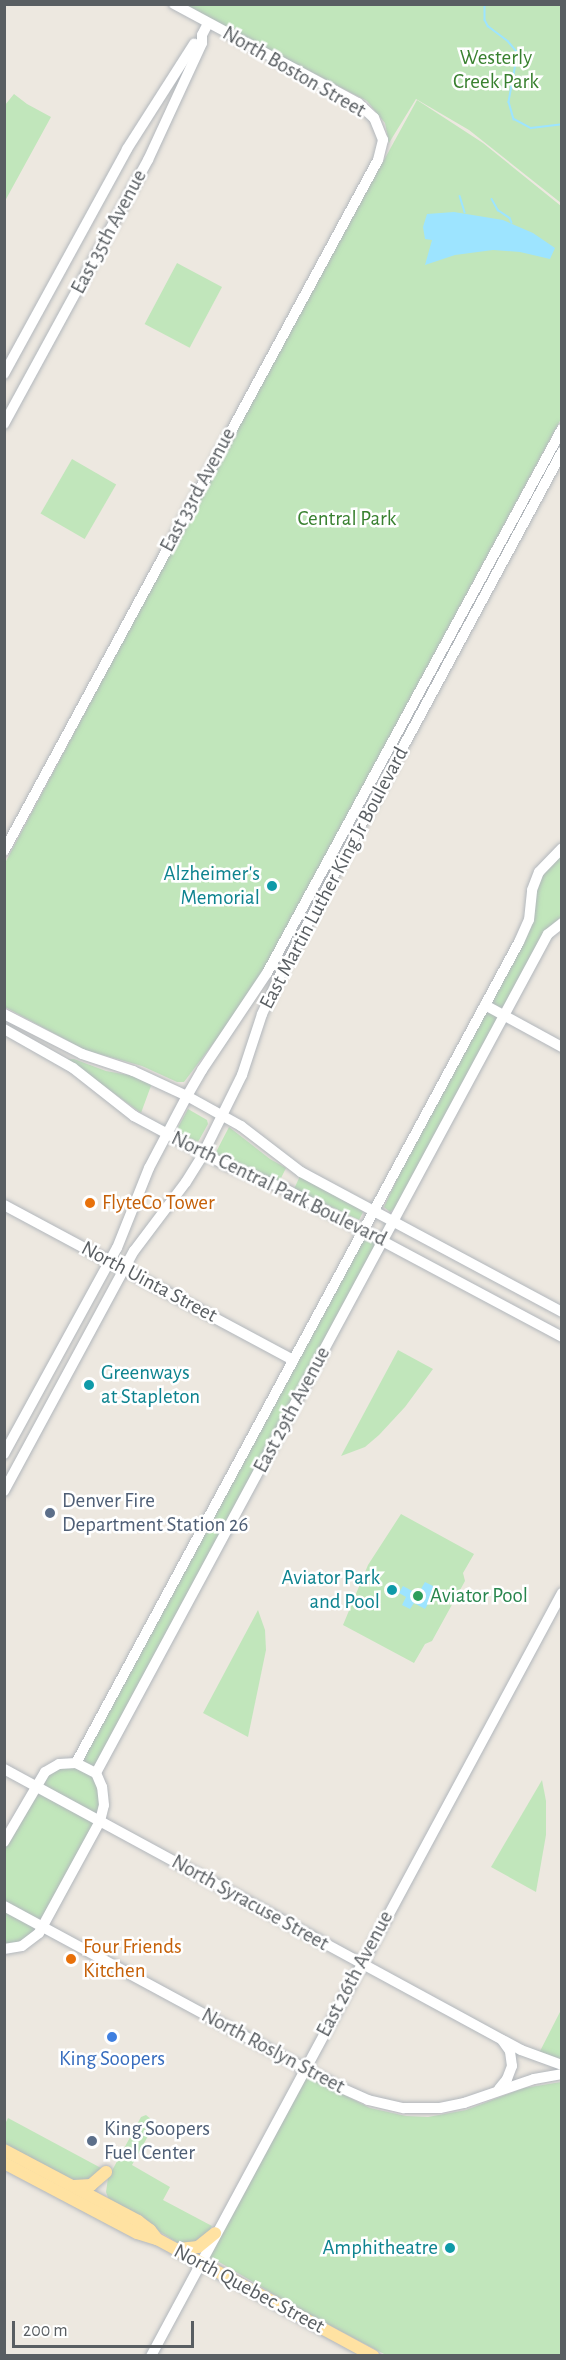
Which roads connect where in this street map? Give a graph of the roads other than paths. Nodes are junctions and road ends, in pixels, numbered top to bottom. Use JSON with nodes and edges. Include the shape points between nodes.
{"nodes":[{"id":1,"x":174,"y":4,"type":"edge"},
{"id":2,"x":208,"y":23,"type":"junction"},
{"id":3,"x":202,"y":35,"type":"junction"},
{"id":4,"x":379,"y":127,"type":"joint"},
{"id":5,"x":4,"y":374,"type":"edge"},
{"id":6,"x":4,"y":424,"type":"edge"},
{"id":7,"x":561,"y":429,"type":"edge"},
{"id":8,"x":561,"y":452,"type":"edge"},
{"id":9,"x":561,"y":848,"type":"edge"},
{"id":10,"x":4,"y":850,"type":"edge"},
{"id":11,"x":561,"y":923,"type":"edge"},
{"id":12,"x":485,"y":1005,"type":"junction"},
{"id":13,"x":4,"y":1014,"type":"edge"},
{"id":14,"x":504,"y":1016,"type":"junction"},
{"id":15,"x":4,"y":1029,"type":"edge"},
{"id":16,"x":561,"y":1047,"type":"edge"},
{"id":17,"x":187,"y":1096,"type":"junction"},
{"id":18,"x":223,"y":1115,"type":"junction"},
{"id":19,"x":167,"y":1134,"type":"junction"},
{"id":20,"x":203,"y":1153,"type":"junction"},
{"id":21,"x":4,"y":1205,"type":"edge"},
{"id":22,"x":375,"y":1212,"type":"junction"},
{"id":23,"x":393,"y":1221,"type":"junction"},
{"id":24,"x":365,"y":1231,"type":"junction"},
{"id":25,"x":383,"y":1241,"type":"junction"},
{"id":26,"x":110,"y":1262,"type":"junction"},
{"id":27,"x":124,"y":1269,"type":"junction"},
{"id":28,"x":561,"y":1312,"type":"edge"},
{"id":29,"x":561,"y":1337,"type":"edge"},
{"id":30,"x":293,"y":1360,"type":"junction"},
{"id":31,"x":4,"y":1454,"type":"edge"},
{"id":32,"x":4,"y":1491,"type":"edge"},
{"id":33,"x":561,"y":1593,"type":"edge"},
{"id":34,"x":76,"y":1763,"type":"junction"},
{"id":35,"x":4,"y":1769,"type":"edge"},
{"id":36,"x":96,"y":1773,"type":"junction"},
{"id":37,"x":35,"y":1786,"type":"junction"},
{"id":38,"x":100,"y":1821,"type":"junction"},
{"id":39,"x":4,"y":1842,"type":"edge"},
{"id":40,"x":4,"y":1906,"type":"edge"},
{"id":41,"x":43,"y":1927,"type":"junction"},
{"id":42,"x":4,"y":1949,"type":"edge"},
{"id":43,"x":361,"y":1964,"type":"junction"},
{"id":44,"x":501,"y":2039,"type":"junction"},
{"id":45,"x":561,"y":2065,"type":"edge"},
{"id":46,"x":304,"y":2068,"type":"junction"},
{"id":47,"x":561,"y":2074,"type":"edge"},
{"id":48,"x":496,"y":2091,"type":"junction"},
{"id":49,"x":4,"y":2150,"type":"edge"},
{"id":50,"x":4,"y":2163,"type":"edge"},
{"id":51,"x":106,"y":2172,"type":"dead end"},
{"id":52,"x":65,"y":2182,"type":"junction"},
{"id":53,"x":93,"y":2197,"type":"junction"},
{"id":54,"x":73,"y":2199,"type":"junction"},
{"id":55,"x":215,"y":2233,"type":"junction"},
{"id":56,"x":157,"y":2239,"type":"junction"},
{"id":57,"x":175,"y":2249,"type":"junction"},
{"id":58,"x":200,"y":2262,"type":"junction"},
{"id":59,"x":151,"y":2355,"type":"edge"},
{"id":60,"x":373,"y":2355,"type":"edge"}],
"edges":[{"from":1,"to":2,"type":"street","name":"North Boston Street"},
{"from":2,"to":3,"type":"street","name":"East 35th Avenue"},
{"from":2,"to":4,"type":"street","name":"North Boston Street","via":[[358,103]]},
{"from":3,"to":5,"type":"street","name":"East 35th Avenue","via":[[127,149]]},
{"from":3,"to":6,"type":"street","name":"East 35th Avenue","via":[[202,43],[148,160]]},
{"from":4,"to":10,"type":"street","name":"East 33rd Avenue","via":[[383,140],[374,168]]},
{"from":7,"to":17,"type":"street","name":"East Martin Luther King Jr Boulevard","via":[[267,973]]},
{"from":8,"to":18,"type":"street","name":"East Martin Luther King Jr Boulevard","via":[[278,979]]},
{"from":9,"to":12,"type":"street","name":"East 29th Avenue","via":[[539,872],[532,890],[529,920]]},
{"from":11,"to":14,"type":"street","name":"East 29th Avenue","via":[[548,934]]},
{"from":12,"to":14,"type":"street"},
{"from":12,"to":22,"type":"street","name":"East 29th Avenue"},
{"from":13,"to":17,"type":"street","name":"North Central Park Boulevard","via":[[91,1058],[133,1071]]},
{"from":14,"to":16,"type":"street"},
{"from":14,"to":23,"type":"street","name":"East 29th Avenue"},
{"from":15,"to":19,"type":"street","name":"North Central Park Boulevard","via":[[73,1068],[116,1104]]},
{"from":17,"to":18,"type":"street","name":"North Central Park Boulevard"},
{"from":17,"to":19,"type":"street","name":"East Martin Luther King Jr Boulevard"},
{"from":18,"to":20,"type":"street","name":"East Martin Luther King Jr Boulevard"},
{"from":18,"to":22,"type":"street","name":"North Central Park Boulevard","via":[[296,1169]]},
{"from":19,"to":20,"type":"street","name":"North Central Park Boulevard"},
{"from":19,"to":26,"type":"street","name":"East Martin Luther King Jr Boulevard"},
{"from":20,"to":24,"type":"street","name":"North Central Park Boulevard","via":[[278,1185]]},
{"from":20,"to":27,"type":"street","name":"East Martin Luther King Jr Boulevard"},
{"from":21,"to":26,"type":"street","name":"North Uinta Street"},
{"from":22,"to":23,"type":"street","name":"North Central Park Boulevard"},
{"from":22,"to":24,"type":"street","name":"East 29th Avenue"},
{"from":23,"to":25,"type":"street","name":"East 29th Avenue"},
{"from":23,"to":28,"type":"street","name":"North Central Park Boulevard"},
{"from":24,"to":25,"type":"street","name":"North Central Park Boulevard"},
{"from":24,"to":30,"type":"street","name":"East 29th Avenue"},
{"from":25,"to":29,"type":"street","name":"North Central Park Boulevard"},
{"from":25,"to":36,"type":"street","name":"East 29th Avenue"},
{"from":26,"to":27,"type":"street","name":"North Uinta Street"},
{"from":26,"to":31,"type":"street","name":"East Martin Luther King Jr Boulevard"},
{"from":27,"to":30,"type":"street","name":"North Uinta Street"},
{"from":27,"to":32,"type":"street","name":"East Martin Luther King Jr Boulevard"},
{"from":30,"to":34,"type":"street","name":"East 29th Avenue"},
{"from":33,"to":43,"type":"street","name":"East 26th Avenue"},
{"from":34,"to":36,"type":"street"},
{"from":34,"to":37,"type":"street","via":[[59,1764],[45,1772]]},
{"from":35,"to":37,"type":"street","name":"North Syracuse Street"},
{"from":36,"to":38,"type":"street","via":[[104,1805]]},
{"from":37,"to":38,"type":"street","name":"North Syracuse Street"},
{"from":37,"to":39,"type":"street"},
{"from":38,"to":41,"type":"street"},
{"from":38,"to":43,"type":"street","name":"North Syracuse Street"},
{"from":40,"to":41,"type":"street","name":"North Roslyn Street"},
{"from":41,"to":42,"type":"street","via":[[31,1941]]},
{"from":41,"to":46,"type":"street","name":"North Roslyn Street"},
{"from":43,"to":44,"type":"street","name":"North Syracuse Street"},
{"from":43,"to":46,"type":"street","name":"East 26th Avenue"},
{"from":44,"to":45,"type":"street","name":"North Syracuse Street"},
{"from":44,"to":48,"type":"street","via":[[510,2051],[512,2066]]},
{"from":46,"to":48,"type":"street","name":"North Roslyn Street","via":[[358,2096],[404,2108],[449,2106]]},
{"from":46,"to":55,"type":"street","name":"East 26th Avenue"},
{"from":47,"to":48,"type":"street","name":"North Roslyn Street"},
{"from":49,"to":52,"type":"main road","name":"North Quebec Street"},
{"from":50,"to":54,"type":"main road","name":"North Quebec Street"},
{"from":51,"to":52,"type":"main road","via":[[86,2187]]},
{"from":52,"to":53,"type":"main road","name":"North Quebec Street"},
{"from":53,"to":54,"type":"main road"},
{"from":53,"to":56,"type":"main road","name":"North Quebec Street","via":[[143,2224]]},
{"from":54,"to":56,"type":"main road","name":"North Quebec Street"},
{"from":55,"to":57,"type":"main road","via":[[198,2247]]},
{"from":55,"to":58,"type":"street","name":"East 26th Avenue"},
{"from":56,"to":57,"type":"main road","name":"North Quebec Street"},
{"from":57,"to":58,"type":"main road","name":"North Quebec Street"},
{"from":58,"to":59,"type":"street","name":"East 26th Avenue"},
{"from":58,"to":60,"type":"main road","name":"North Quebec Street"}]}
